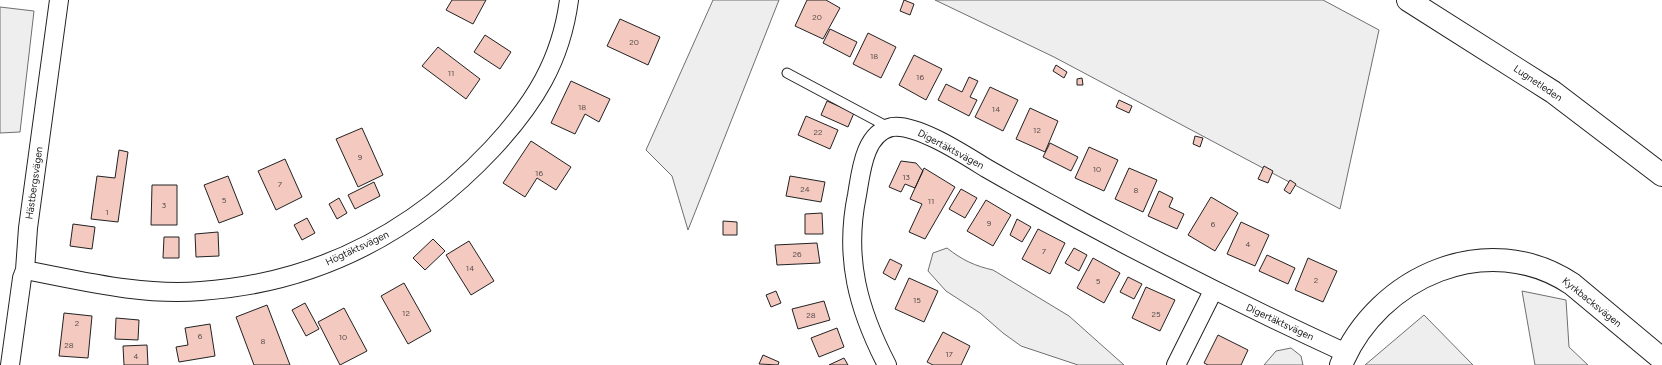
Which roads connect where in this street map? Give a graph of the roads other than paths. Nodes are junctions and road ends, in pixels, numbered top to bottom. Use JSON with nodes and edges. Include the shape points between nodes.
{"nodes":[{"id":1,"x":59,"y":0,"type":"edge"},
{"id":2,"x":569,"y":0,"type":"edge"},
{"id":3,"x":1408,"y":0,"type":"edge"},
{"id":4,"x":787,"y":73,"type":"dead end"},
{"id":5,"x":890,"y":128,"type":"junction"},
{"id":6,"x":1662,"y":175,"type":"edge"},
{"id":7,"x":25,"y":270,"type":"junction"},
{"id":8,"x":1213,"y":290,"type":"junction"},
{"id":9,"x":1344,"y":359,"type":"edge"},
{"id":10,"x":1662,"y":359,"type":"edge"},
{"id":11,"x":10,"y":365,"type":"edge"},
{"id":12,"x":887,"y":365,"type":"edge"},
{"id":13,"x":1176,"y":365,"type":"edge"}],
"edges":[{"from":1,"to":7,"type":"street","name":"Hästbergsvägen","via":[[28,228]]},
{"from":2,"to":7,"type":"street","name":"Högtäktsvägen","via":[[554,61],[530,104],[505,135],[442,197],[413,219],[365,247],[305,271],[267,282],[200,291],[128,289]]},
{"from":3,"to":6,"type":"main road","name":"Lugnetleden","via":[[1553,92]]},
{"from":4,"to":5,"type":"lane"},
{"from":5,"to":8,"type":"street","name":"Digertäktsvägen","via":[[899,126],[915,130],[950,147]]},
{"from":5,"to":12,"type":"street","via":[[881,131],[872,141],[864,160],[853,213],[852,244],[854,274],[861,305],[872,336]]},
{"from":7,"to":11,"type":"street","name":"Hästbergsvägen"},
{"from":8,"to":9,"type":"street","name":"Digertäktsvägen"},
{"from":8,"to":13,"type":"street"},
{"from":9,"to":10,"type":"main road","name":"Kyrkbacksvägen","via":[[1360,330],[1373,315],[1412,283],[1440,269],[1494,260],[1534,265],[1558,275]]}]}
